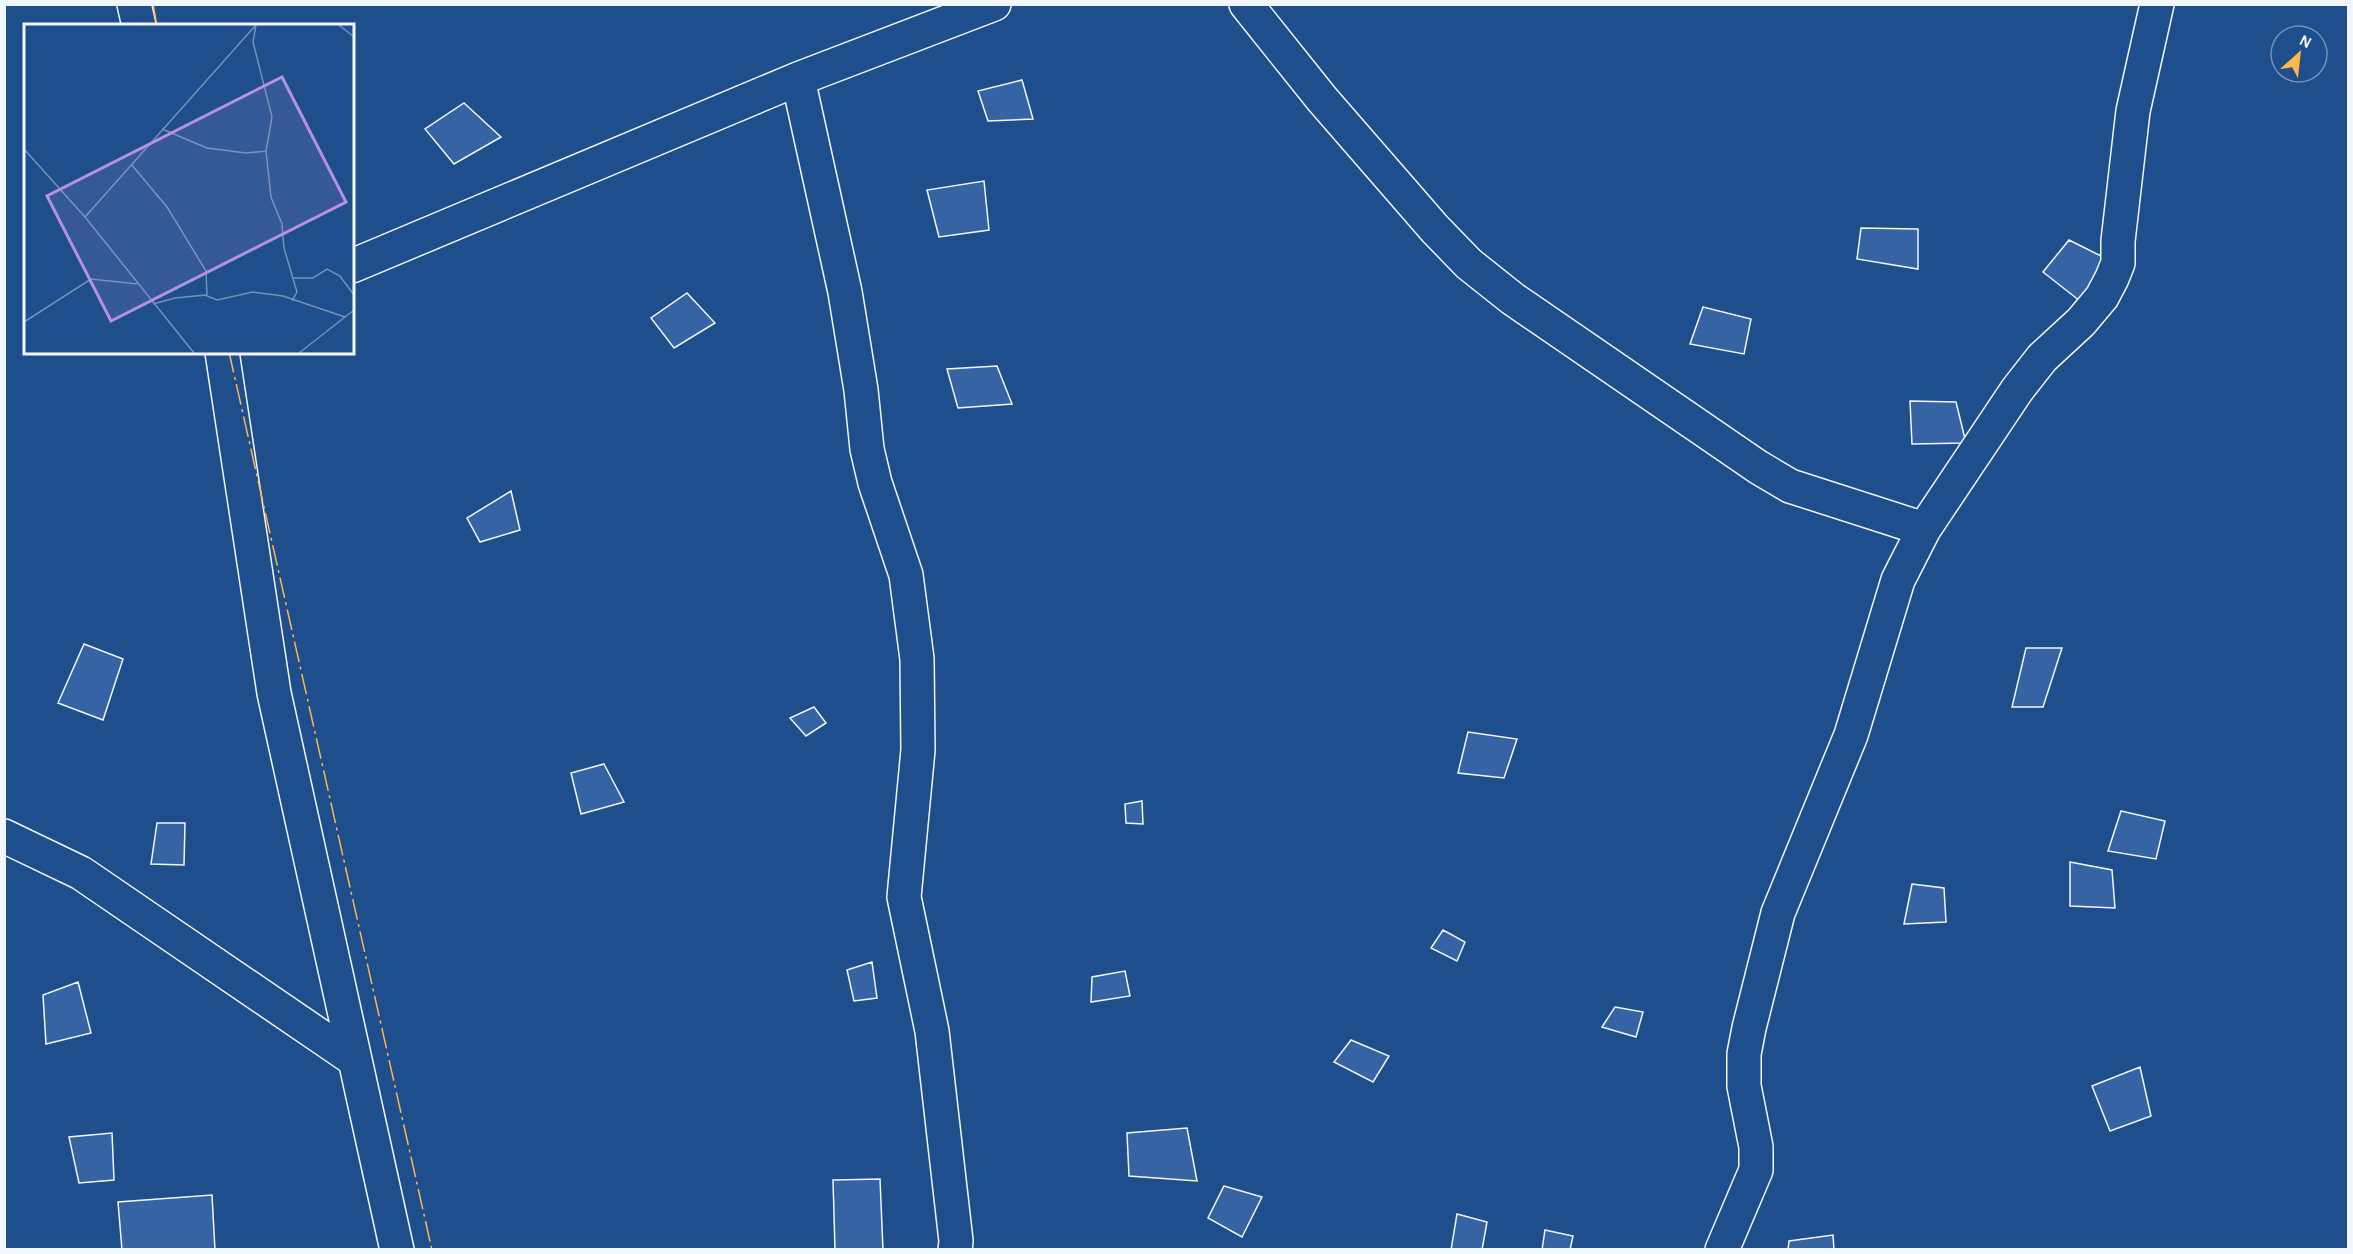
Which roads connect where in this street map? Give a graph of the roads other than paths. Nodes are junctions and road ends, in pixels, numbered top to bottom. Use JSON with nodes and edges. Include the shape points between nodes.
{"nodes":[{"id":1,"x":134,"y":4,"type":"edge"},
{"id":2,"x":994,"y":4,"type":"edge"},
{"id":3,"x":1246,"y":4,"type":"edge"},
{"id":4,"x":2157,"y":4,"type":"edge"},
{"id":5,"x":139,"y":24,"type":"edge"},
{"id":6,"x":798,"y":79,"type":"junction"},
{"id":7,"x":354,"y":265,"type":"edge"},
{"id":8,"x":222,"y":354,"type":"edge"},
{"id":9,"x":1924,"y":530,"type":"junction"},
{"id":10,"x":4,"y":836,"type":"edge"},
{"id":11,"x":355,"y":1060,"type":"junction"},
{"id":12,"x":397,"y":1250,"type":"edge"},
{"id":13,"x":955,"y":1250,"type":"edge"},
{"id":14,"x":1722,"y":1250,"type":"edge"}],
"edges":[{"from":1,"to":5,"type":"street"},
{"from":2,"to":6,"type":"street"},
{"from":3,"to":9,"type":"street","via":[[1435,229],[1468,264],[1513,299],[1790,486]]},
{"from":4,"to":9,"type":"street","via":[[2133,111],[2118,263],[2112,278],[2081,322],[2042,358],[2017,390]]},
{"from":6,"to":7,"type":"street"},
{"from":6,"to":13,"type":"street","via":[[845,292],[867,449],[906,575],[917,658],[918,750],[904,897],[932,1031]]},
{"from":8,"to":11,"type":"street","via":[[274,693]]},
{"from":9,"to":14,"type":"street","via":[[1898,580],[1851,735],[1778,913],[1744,1054],[1744,1086],[1756,1147],[1756,1170]]},
{"from":10,"to":11,"type":"street","via":[[81,873]]},
{"from":11,"to":12,"type":"street"}]}
